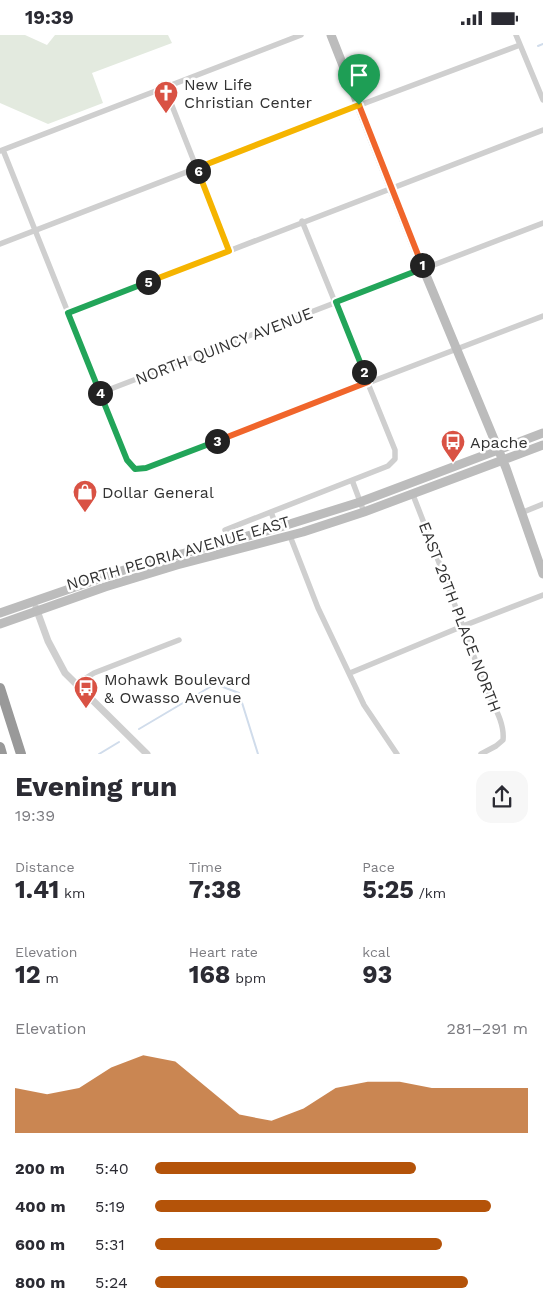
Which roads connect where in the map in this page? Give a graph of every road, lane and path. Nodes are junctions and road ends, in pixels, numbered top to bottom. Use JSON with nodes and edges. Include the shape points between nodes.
{"nodes":[{"id":1,"x":301,"y":35,"type":"edge"},
{"id":2,"x":331,"y":35,"type":"edge"},
{"id":3,"x":516,"y":35,"type":"edge"},
{"id":4,"x":520,"y":45,"type":"junction"},
{"id":5,"x":165,"y":88,"type":"junction"},
{"id":6,"x":543,"y":101,"type":"edge"},
{"id":7,"x":359,"y":105,"type":"junction"},
{"id":8,"x":543,"y":130,"type":"edge"},
{"id":9,"x":2,"y":151,"type":"edge"},
{"id":10,"x":197,"y":168,"type":"junction"},
{"id":11,"x":392,"y":187,"type":"junction"},
{"id":12,"x":302,"y":221,"type":"junction"},
{"id":13,"x":543,"y":223,"type":"edge"},
{"id":14,"x":35,"y":231,"type":"junction"},
{"id":15,"x":0,"y":245,"type":"edge"},
{"id":16,"x":229,"y":251,"type":"junction"},
{"id":17,"x":424,"y":268,"type":"junction"},
{"id":18,"x":336,"y":302,"type":"junction"},
{"id":19,"x":68,"y":313,"type":"junction"},
{"id":20,"x":543,"y":316,"type":"edge"},
{"id":21,"x":457,"y":349,"type":"junction"},
{"id":22,"x":368,"y":382,"type":"junction"},
{"id":23,"x":100,"y":393,"type":"junction"},
{"id":24,"x":543,"y":433,"type":"edge"},
{"id":25,"x":543,"y":445,"type":"edge"},
{"id":26,"x":498,"y":450,"type":"junction"},
{"id":27,"x":503,"y":460,"type":"junction"},
{"id":28,"x":352,"y":479,"type":"junction"},
{"id":29,"x":413,"y":495,"type":"junction"},
{"id":30,"x":360,"y":502,"type":"junction"},
{"id":31,"x":543,"y":504,"type":"edge"},
{"id":32,"x":271,"y":512,"type":"junction"},
{"id":33,"x":364,"y":512,"type":"junction"},
{"id":34,"x":521,"y":513,"type":"junction"},
{"id":35,"x":277,"y":528,"type":"junction"},
{"id":36,"x":225,"y":530,"type":"dead end"},
{"id":37,"x":290,"y":536,"type":"junction"},
{"id":38,"x":543,"y":574,"type":"edge"},
{"id":39,"x":543,"y":595,"type":"edge"},
{"id":40,"x":33,"y":601,"type":"junction"},
{"id":41,"x":36,"y":611,"type":"junction"},
{"id":42,"x":0,"y":613,"type":"edge"},
{"id":43,"x":0,"y":624,"type":"edge"},
{"id":44,"x":463,"y":626,"type":"junction"},
{"id":45,"x":179,"y":640,"type":"dead end"},
{"id":46,"x":350,"y":673,"type":"junction"},
{"id":47,"x":76,"y":684,"type":"junction"},
{"id":48,"x":0,"y":688,"type":"edge"},
{"id":49,"x":0,"y":747,"type":"edge"},
{"id":50,"x":2,"y":754,"type":"edge"},
{"id":51,"x":21,"y":754,"type":"edge"},
{"id":52,"x":148,"y":754,"type":"edge"},
{"id":53,"x":397,"y":754,"type":"edge"},
{"id":54,"x":481,"y":754,"type":"edge"}],
"edges":[{"from":1,"to":5,"type":"street"},
{"from":2,"to":7,"type":"main road"},
{"from":3,"to":4,"type":"street"},
{"from":4,"to":6,"type":"street"},
{"from":4,"to":7,"type":"street"},
{"from":5,"to":9,"type":"street"},
{"from":5,"to":10,"type":"street"},
{"from":7,"to":10,"type":"street"},
{"from":7,"to":11,"type":"main road"},
{"from":8,"to":11,"type":"street"},
{"from":9,"to":14,"type":"street"},
{"from":10,"to":14,"type":"street"},
{"from":10,"to":16,"type":"street"},
{"from":11,"to":12,"type":"street"},
{"from":11,"to":17,"type":"main road"},
{"from":12,"to":16,"type":"street"},
{"from":12,"to":18,"type":"street"},
{"from":13,"to":17,"type":"street","name":"NORTH QUINCY AVENUE"},
{"from":14,"to":15,"type":"street"},
{"from":14,"to":19,"type":"street"},
{"from":16,"to":19,"type":"street"},
{"from":17,"to":18,"type":"street","name":"NORTH QUINCY AVENUE"},
{"from":17,"to":21,"type":"main road"},
{"from":18,"to":22,"type":"street"},
{"from":18,"to":23,"type":"street","name":"NORTH QUINCY AVENUE"},
{"from":19,"to":23,"type":"street"},
{"from":20,"to":21,"type":"street"},
{"from":21,"to":22,"type":"street"},
{"from":21,"to":26,"type":"main road"},
{"from":22,"to":23,"type":"street","via":[[146,468],[135,469],[127,460]]},
{"from":22,"to":28,"type":"street","name":"NORTH PEORIA AVENUE EAST","via":[[395,450],[395,459],[390,465]]},
{"from":24,"to":26,"type":"main road","name":"NORTH PEORIA AVENUE EAST"},
{"from":25,"to":27,"type":"main road","name":"NORTH PEORIA AVENUE EAST"},
{"from":26,"to":27,"type":"main road"},
{"from":26,"to":30,"type":"main road","name":"NORTH PEORIA AVENUE EAST"},
{"from":27,"to":29,"type":"main road","name":"NORTH PEORIA AVENUE EAST"},
{"from":27,"to":34,"type":"main road"},
{"from":28,"to":30,"type":"street"},
{"from":28,"to":32,"type":"street","name":"NORTH PEORIA AVENUE EAST"},
{"from":29,"to":33,"type":"main road","name":"NORTH PEORIA AVENUE EAST"},
{"from":29,"to":44,"type":"street","name":"EAST 26TH PLACE NORTH"},
{"from":30,"to":33,"type":"street"},
{"from":30,"to":35,"type":"main road","name":"NORTH PEORIA AVENUE EAST"},
{"from":31,"to":34,"type":"street"},
{"from":32,"to":35,"type":"street","name":"NORTH PEORIA AVENUE EAST"},
{"from":32,"to":36,"type":"street","name":"NORTH PEORIA AVENUE EAST"},
{"from":33,"to":37,"type":"main road","name":"NORTH PEORIA AVENUE EAST"},
{"from":34,"to":38,"type":"main road"},
{"from":35,"to":40,"type":"main road","name":"NORTH PEORIA AVENUE EAST","via":[[130,568]]},
{"from":37,"to":41,"type":"main road","name":"NORTH PEORIA AVENUE EAST","via":[[177,565]]},
{"from":37,"to":46,"type":"street","via":[[318,608]]},
{"from":39,"to":44,"type":"street"},
{"from":40,"to":41,"type":"street"},
{"from":40,"to":42,"type":"main road","name":"NORTH PEORIA AVENUE EAST"},
{"from":41,"to":43,"type":"main road","name":"NORTH PEORIA AVENUE EAST"},
{"from":41,"to":47,"type":"street","via":[[56,658]]},
{"from":44,"to":46,"type":"street"},
{"from":44,"to":54,"type":"street","name":"EAST 26TH PLACE NORTH","via":[[504,734],[504,740],[496,747]]},
{"from":45,"to":47,"type":"street","via":[[94,673]]},
{"from":46,"to":53,"type":"street","via":[[364,705]]},
{"from":47,"to":52,"type":"street"},
{"from":48,"to":51,"type":"highway"},
{"from":49,"to":50,"type":"highway"}]}
